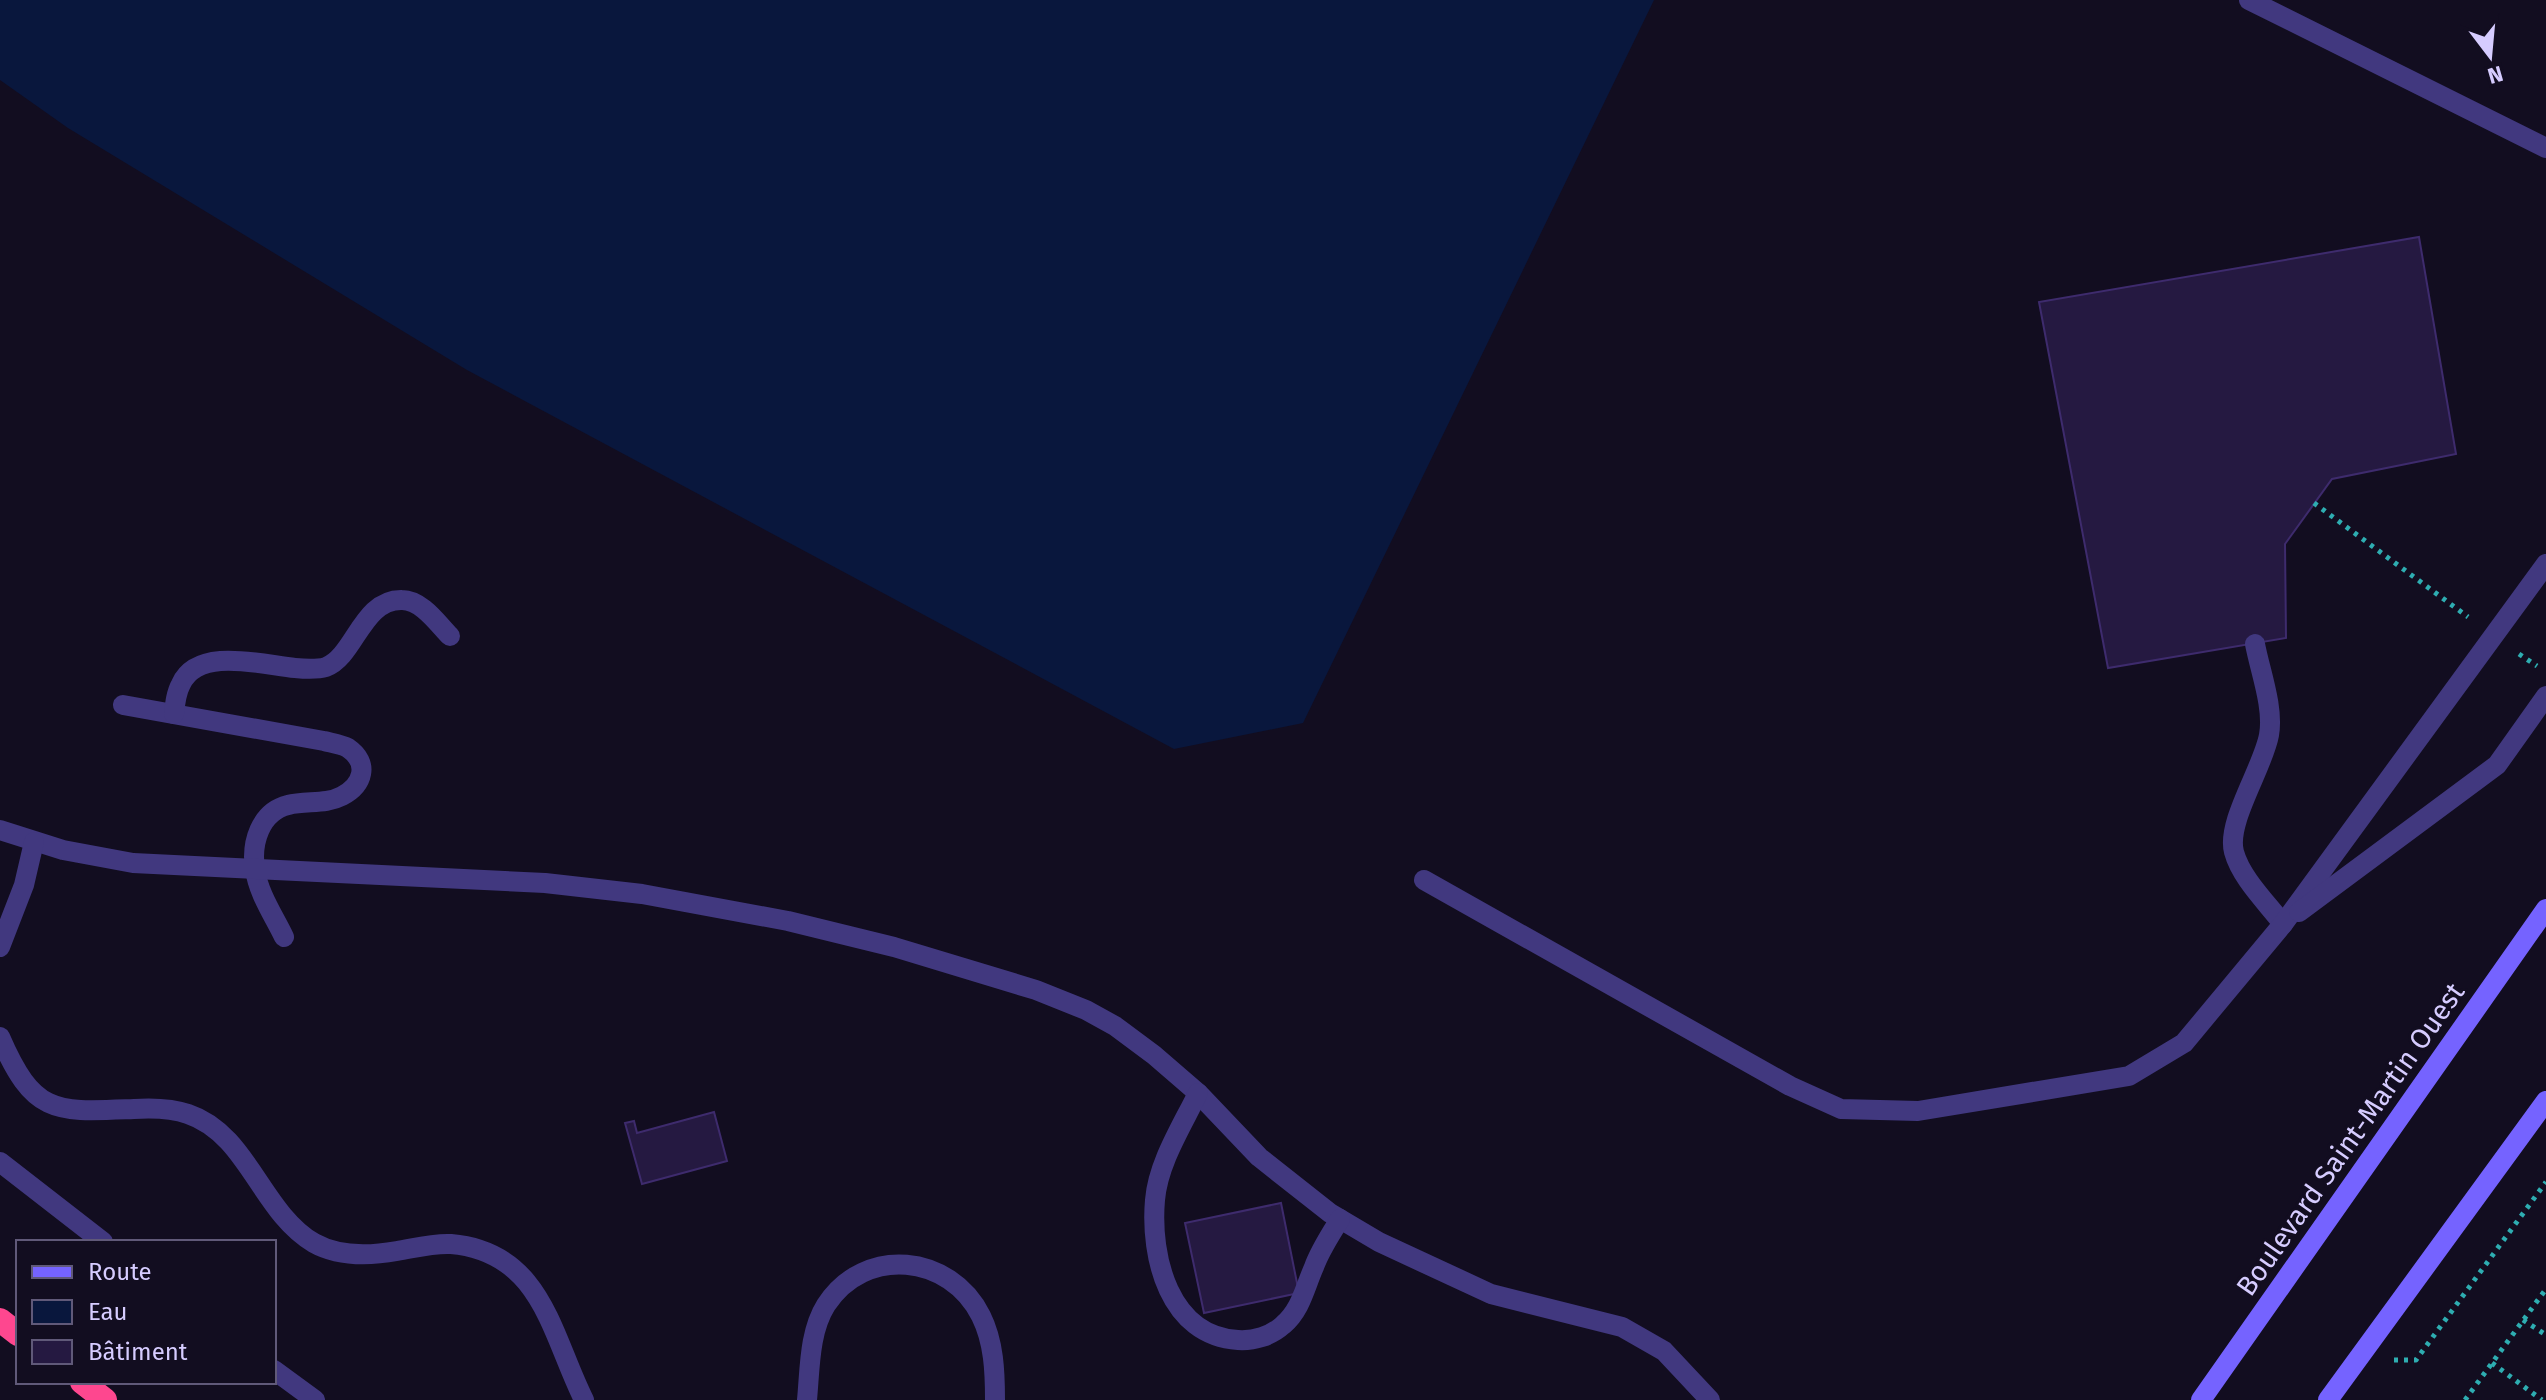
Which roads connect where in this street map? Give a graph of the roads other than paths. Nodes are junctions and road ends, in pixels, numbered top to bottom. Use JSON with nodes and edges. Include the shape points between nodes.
{"nodes":[{"id":1,"x":2249,"y":0,"type":"edge"},
{"id":2,"x":2546,"y":148,"type":"edge"},
{"id":3,"x":2546,"y":564,"type":"edge"},
{"id":4,"x":450,"y":636,"type":"dead end"},
{"id":5,"x":2255,"y":644,"type":"dead end"},
{"id":6,"x":2546,"y":696,"type":"edge"},
{"id":7,"x":123,"y":705,"type":"dead end"},
{"id":8,"x":174,"y":714,"type":"junction"},
{"id":9,"x":0,"y":830,"type":"edge"},
{"id":10,"x":34,"y":842,"type":"junction"},
{"id":11,"x":255,"y":870,"type":"junction"},
{"id":12,"x":1424,"y":880,"type":"dead end"},
{"id":13,"x":2546,"y":909,"type":"edge"},
{"id":14,"x":2283,"y":924,"type":"junction"},
{"id":15,"x":284,"y":937,"type":"dead end"},
{"id":16,"x":0,"y":947,"type":"edge"},
{"id":17,"x":2,"y":1046,"type":"edge"},
{"id":18,"x":1198,"y":1093,"type":"junction"},
{"id":19,"x":2546,"y":1101,"type":"edge"},
{"id":20,"x":0,"y":1162,"type":"edge"},
{"id":21,"x":1340,"y":1219,"type":"junction"},
{"id":22,"x":100,"y":1240,"type":"edge"},
{"id":23,"x":0,"y":1320,"type":"edge"},
{"id":24,"x":16,"y":1332,"type":"edge"},
{"id":25,"x":276,"y":1371,"type":"edge"},
{"id":26,"x":85,"y":1384,"type":"edge"},
{"id":27,"x":105,"y":1400,"type":"edge"},
{"id":28,"x":315,"y":1400,"type":"edge"},
{"id":29,"x":584,"y":1400,"type":"edge"},
{"id":30,"x":807,"y":1400,"type":"edge"},
{"id":31,"x":995,"y":1400,"type":"edge"},
{"id":32,"x":1710,"y":1400,"type":"edge"},
{"id":33,"x":2201,"y":1400,"type":"edge"},
{"id":34,"x":2328,"y":1400,"type":"edge"}],
"edges":[{"from":1,"to":2,"type":"lane"},
{"from":3,"to":14,"type":"lane"},
{"from":4,"to":8,"type":"lane","via":[[413,602],[390,603],[367,618],[335,662],[324,668],[232,661],[201,664],[181,683]]},
{"from":5,"to":14,"type":"lane","via":[[2269,733],[2233,831],[2234,853]]},
{"from":6,"to":14,"type":"lane","via":[[2497,765]]},
{"from":7,"to":8,"type":"lane"},
{"from":8,"to":11,"type":"lane","via":[[345,746],[360,762],[360,781],[340,797],[288,804],[264,819],[255,846]]},
{"from":9,"to":10,"type":"lane"},
{"from":10,"to":11,"type":"lane","via":[[133,863]]},
{"from":10,"to":16,"type":"lane"},
{"from":11,"to":15,"type":"lane"},
{"from":11,"to":18,"type":"lane","via":[[545,883],[642,894],[788,921],[983,972],[1086,1010],[1134,1040]]},
{"from":12,"to":14,"type":"lane","via":[[1790,1086],[1841,1109],[1918,1111],[2129,1076],[2184,1043]]},
{"from":13,"to":33,"type":"main road","name":"Boulevard Saint-Martin Ouest"},
{"from":17,"to":29,"type":"lane","via":[[28,1086],[51,1106],[70,1111],[169,1110],[204,1122],[233,1147],[280,1211],[313,1242],[356,1255],[450,1244],[514,1268],[543,1303]]},
{"from":18,"to":21,"type":"lane","via":[[1259,1157]]},
{"from":18,"to":21,"type":"lane","via":[[1166,1160],[1155,1200],[1161,1276],[1189,1319],[1223,1339],[1263,1337],[1282,1327]]},
{"from":19,"to":34,"type":"main road"},
{"from":20,"to":22,"type":"lane"},
{"from":21,"to":32,"type":"lane","via":[[1491,1294],[1622,1327],[1664,1351]]},
{"from":23,"to":24,"type":"highway"},
{"from":25,"to":28,"type":"lane"},
{"from":26,"to":27,"type":"highway"},
{"from":30,"to":31,"type":"lane","via":[[815,1334],[827,1304],[855,1277],[906,1262],[941,1275],[972,1301],[988,1333]]}]}
